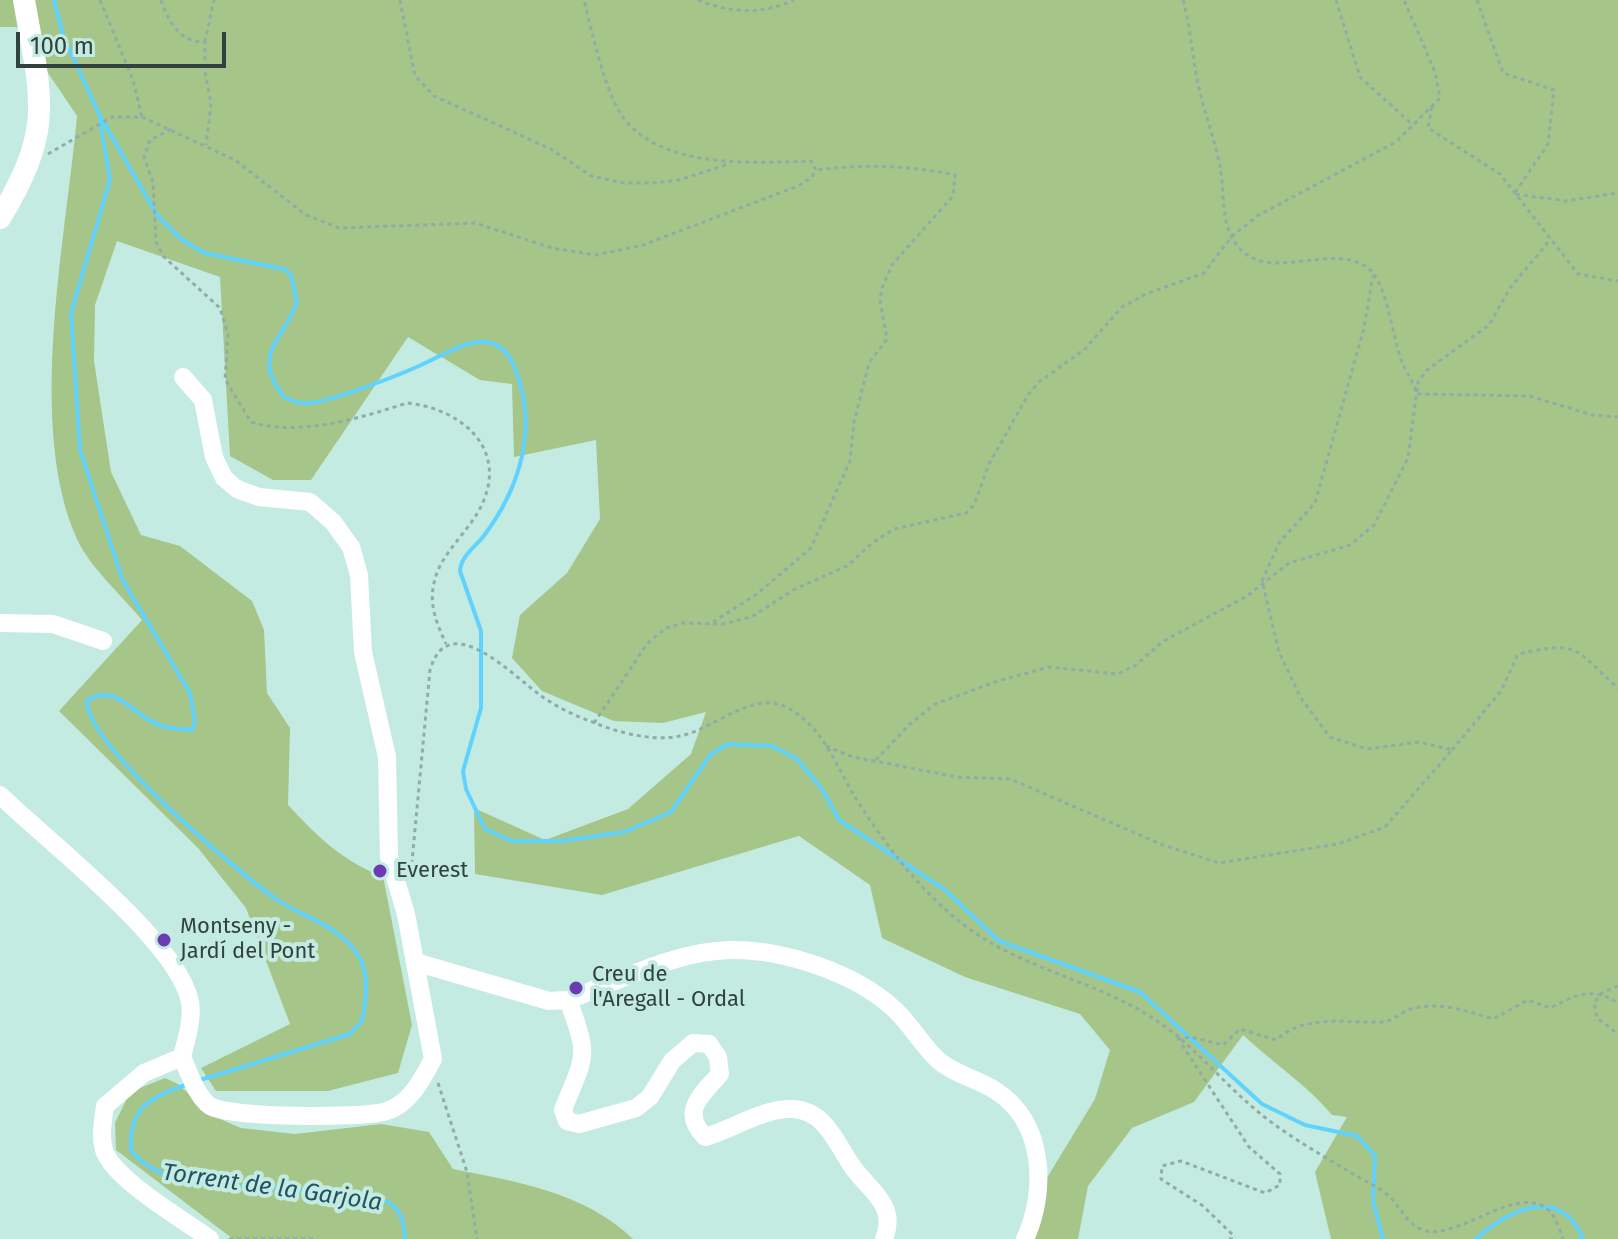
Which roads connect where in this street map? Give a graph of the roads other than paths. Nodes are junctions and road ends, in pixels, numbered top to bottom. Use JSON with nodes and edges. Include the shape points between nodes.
{"nodes":[{"id":1,"x":24,"y":0,"type":"edge"},
{"id":2,"x":0,"y":218,"type":"edge"},
{"id":3,"x":183,"y":377,"type":"dead end"},
{"id":4,"x":0,"y":623,"type":"edge"},
{"id":5,"x":103,"y":641,"type":"dead end"},
{"id":6,"x":0,"y":795,"type":"edge"},
{"id":7,"x":415,"y":962,"type":"junction"},
{"id":8,"x":568,"y":1000,"type":"junction"},
{"id":9,"x":182,"y":1057,"type":"junction"},
{"id":10,"x":210,"y":1239,"type":"edge"},
{"id":11,"x":884,"y":1239,"type":"edge"},
{"id":12,"x":1025,"y":1239,"type":"edge"}],
"edges":[{"from":1,"to":2,"type":"street","via":[[40,91],[40,129],[31,161]]},
{"from":3,"to":7,"type":"street","via":[[203,400],[214,457],[224,478],[259,497],[310,502],[351,547],[359,575],[363,652],[387,757],[389,857]]},
{"from":4,"to":5,"type":"street","via":[[53,624]]},
{"from":6,"to":9,"type":"street","via":[[152,937],[177,969],[190,1003]]},
{"from":7,"to":8,"type":"street","via":[[549,1001]]},
{"from":7,"to":9,"type":"street","via":[[433,1059],[411,1094],[384,1112],[292,1116],[210,1106]]},
{"from":8,"to":11,"type":"street","via":[[584,1052],[563,1110],[567,1121],[579,1124],[636,1108],[650,1097],[680,1052],[693,1043],[709,1044],[720,1074],[694,1103],[695,1127],[705,1137],[769,1112],[794,1109],[812,1115],[828,1126],[854,1169],[884,1203]]},
{"from":8,"to":12,"type":"street","via":[[695,953],[769,954],[842,974],[896,1010],[937,1059],[996,1090],[1022,1119],[1040,1176]]},
{"from":9,"to":10,"type":"street","via":[[144,1073],[105,1106],[104,1150],[124,1176]]}]}
